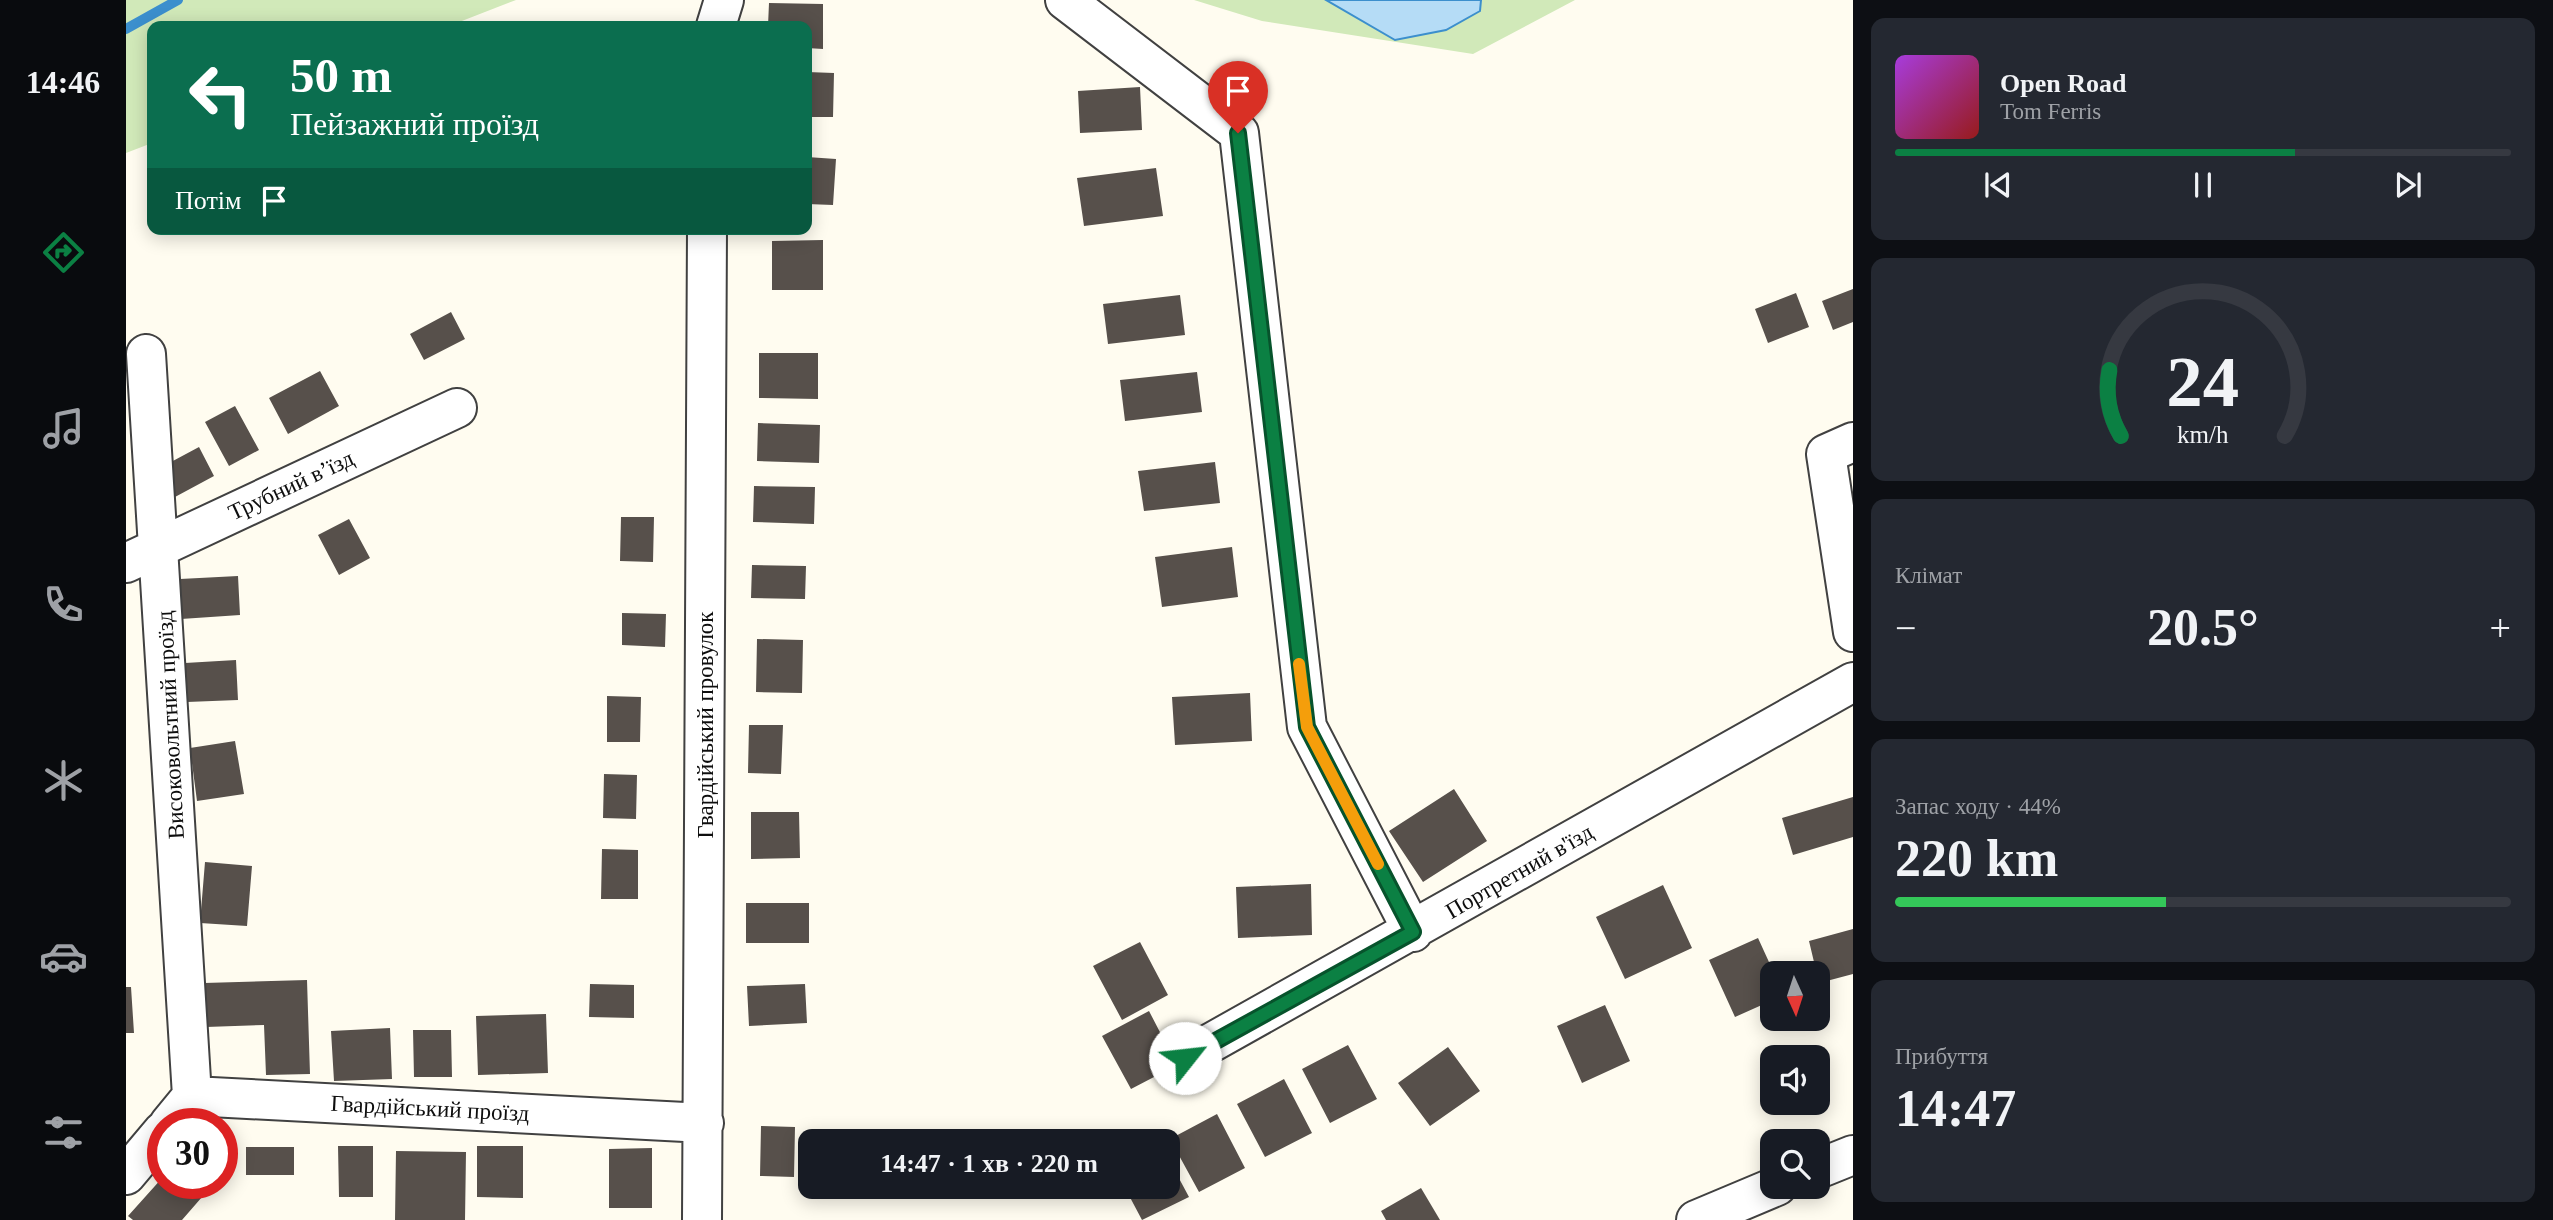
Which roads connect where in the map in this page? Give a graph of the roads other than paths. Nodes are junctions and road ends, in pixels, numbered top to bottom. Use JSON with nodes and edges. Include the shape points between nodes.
{"nodes":[{"id":1,"x":724,"y":0,"type":"edge"},
{"id":2,"x":1065,"y":0,"type":"edge"},
{"id":3,"x":718,"y":21,"type":"edge"},
{"id":4,"x":707,"y":235,"type":"edge"},
{"id":5,"x":146,"y":354,"type":"dead end"},
{"id":6,"x":457,"y":408,"type":"dead end"},
{"id":7,"x":1853,"y":442,"type":"edge"},
{"id":8,"x":160,"y":546,"type":"junction"},
{"id":9,"x":126,"y":563,"type":"edge"},
{"id":10,"x":1853,"y":632,"type":"edge"},
{"id":11,"x":1853,"y":682,"type":"edge"},
{"id":12,"x":1413,"y":932,"type":"junction"},
{"id":13,"x":1185,"y":1058,"type":"dead end"},
{"id":14,"x":181,"y":1108,"type":"edge"},
{"id":15,"x":238,"y":1111,"type":"edge"},
{"id":16,"x":704,"y":1123,"type":"junction"},
{"id":17,"x":147,"y":1150,"type":"edge"},
{"id":18,"x":1853,"y":1155,"type":"edge"},
{"id":19,"x":1830,"y":1164,"type":"edge"},
{"id":20,"x":126,"y":1175,"type":"edge"},
{"id":21,"x":1760,"y":1193,"type":"edge"},
{"id":22,"x":702,"y":1220,"type":"edge"},
{"id":23,"x":1696,"y":1220,"type":"edge"}],
"edges":[{"from":1,"to":3,"type":"street"},
{"from":2,"to":12,"type":"street","via":[[1238,133],[1307,727]]},
{"from":4,"to":16,"type":"street","name":"Гвардійський провулок"},
{"from":5,"to":8,"type":"street","name":"Високовольтний проїзд"},
{"from":6,"to":8,"type":"street","name":"Трубний в’їзд"},
{"from":7,"to":10,"type":"street","via":[[1826,454]]},
{"from":8,"to":9,"type":"street","name":"Трубний в’їзд"},
{"from":8,"to":14,"type":"street","name":"Високовольтний проїзд"},
{"from":11,"to":12,"type":"street","name":"Портретний в'їзд"},
{"from":12,"to":13,"type":"street","name":"Портретний в'їзд"},
{"from":15,"to":16,"type":"street","name":"Гвардійський проїзд"},
{"from":16,"to":22,"type":"street","name":"Гвардійський провулок"},
{"from":17,"to":20,"type":"street"},
{"from":18,"to":19,"type":"street"},
{"from":21,"to":23,"type":"street"}]}
